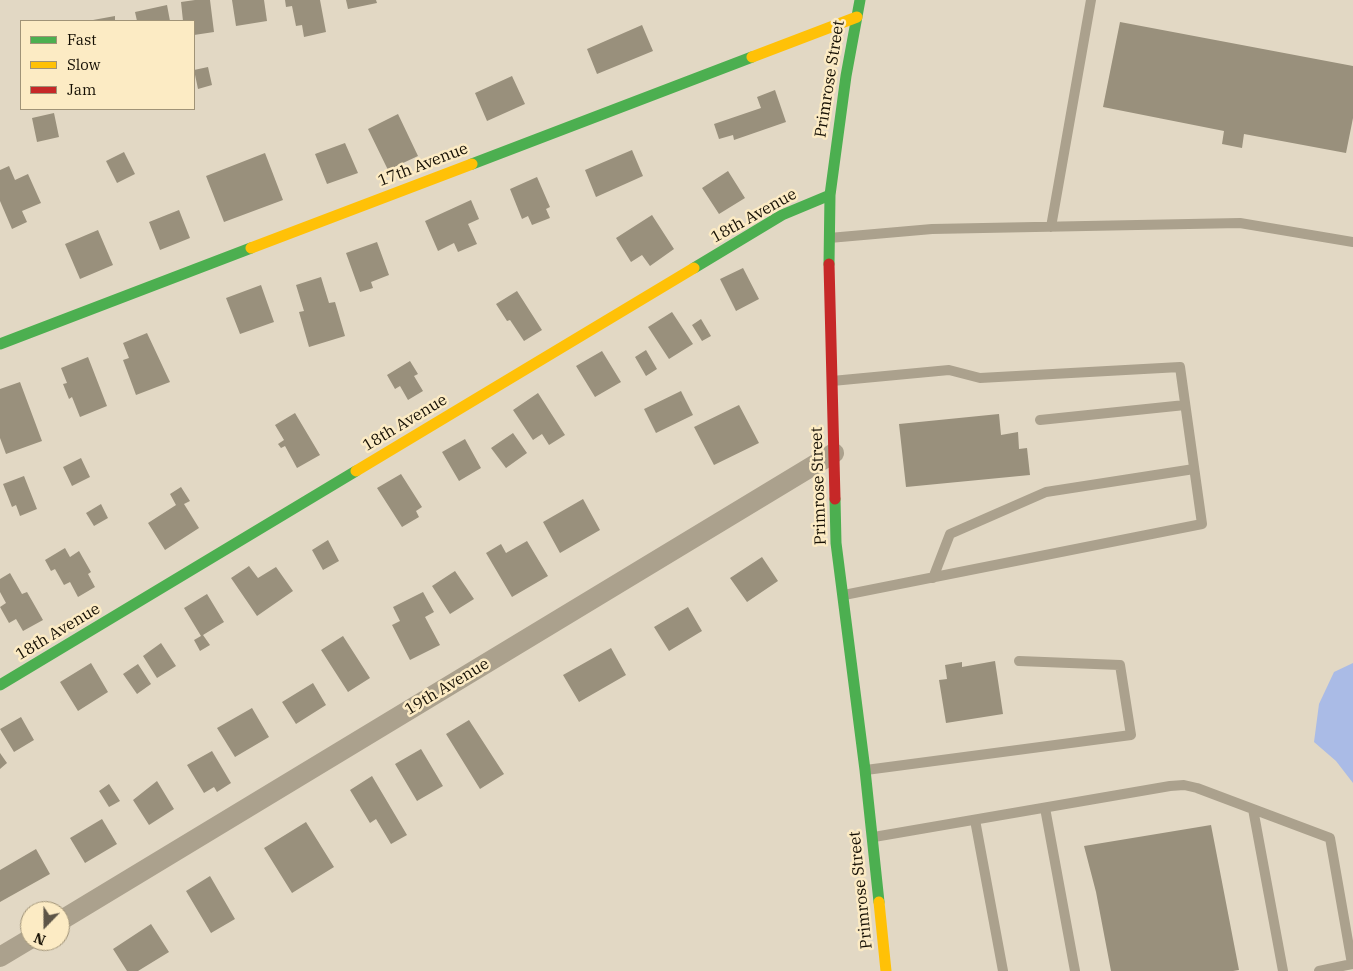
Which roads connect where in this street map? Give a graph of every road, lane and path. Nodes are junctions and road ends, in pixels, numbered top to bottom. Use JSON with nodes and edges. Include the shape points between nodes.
{"nodes":[{"id":1,"x":860,"y":0,"type":"edge"},
{"id":2,"x":1091,"y":0,"type":"edge"},
{"id":3,"x":857,"y":17,"type":"junction"},
{"id":4,"x":830,"y":195,"type":"junction"},
{"id":5,"x":1051,"y":227,"type":"junction"},
{"id":6,"x":828,"y":238,"type":"junction"},
{"id":7,"x":1353,"y":242,"type":"edge"},
{"id":8,"x":0,"y":344,"type":"edge"},
{"id":9,"x":832,"y":381,"type":"junction"},
{"id":10,"x":1185,"y":405,"type":"junction"},
{"id":11,"x":1040,"y":420,"type":"dead end"},
{"id":12,"x":834,"y":453,"type":"junction"},
{"id":13,"x":1194,"y":469,"type":"junction"},
{"id":14,"x":933,"y":578,"type":"junction"},
{"id":15,"x":843,"y":596,"type":"junction"},
{"id":16,"x":1019,"y":661,"type":"dead end"},
{"id":17,"x":0,"y":685,"type":"edge"},
{"id":18,"x":865,"y":770,"type":"junction"},
{"id":19,"x":1045,"y":808,"type":"junction"},
{"id":20,"x":1253,"y":809,"type":"junction"},
{"id":21,"x":975,"y":820,"type":"junction"},
{"id":22,"x":872,"y":838,"type":"junction"},
{"id":23,"x":70,"y":915,"type":"edge"},
{"id":24,"x":20,"y":945,"type":"edge"},
{"id":25,"x":0,"y":957,"type":"edge"},
{"id":26,"x":1353,"y":965,"type":"edge"},
{"id":27,"x":886,"y":971,"type":"edge"},
{"id":28,"x":1003,"y":971,"type":"edge"},
{"id":29,"x":1075,"y":971,"type":"edge"},
{"id":30,"x":1283,"y":971,"type":"edge"},
{"id":31,"x":1319,"y":971,"type":"edge"}],
"edges":[{"from":1,"to":3,"type":"street","name":"Primrose Street"},
{"from":2,"to":5,"type":"lane"},
{"from":3,"to":4,"type":"street","name":"Primrose Street"},
{"from":3,"to":8,"type":"street","name":"17th Avenue"},
{"from":4,"to":6,"type":"street","name":"Primrose Street"},
{"from":4,"to":17,"type":"street","name":"18th Avenue","via":[[782,215]]},
{"from":5,"to":6,"type":"lane","via":[[932,229]]},
{"from":5,"to":7,"type":"lane","via":[[1240,223]]},
{"from":6,"to":9,"type":"street","name":"Primrose Street"},
{"from":9,"to":10,"type":"lane","via":[[949,370],[980,378],[1180,368]]},
{"from":9,"to":12,"type":"street","name":"Primrose Street"},
{"from":10,"to":11,"type":"lane"},
{"from":10,"to":13,"type":"lane"},
{"from":12,"to":15,"type":"street","name":"Primrose Street","via":[[836,543]]},
{"from":12,"to":23,"type":"street","name":"19th Avenue"},
{"from":13,"to":14,"type":"lane","via":[[1046,492],[950,534]]},
{"from":13,"to":14,"type":"lane","via":[[1202,524]]},
{"from":14,"to":15,"type":"lane"},
{"from":15,"to":18,"type":"street","name":"Primrose Street"},
{"from":16,"to":18,"type":"lane","via":[[1120,665],[1131,735]]},
{"from":18,"to":22,"type":"street","name":"Primrose Street"},
{"from":19,"to":20,"type":"lane","via":[[1184,785]]},
{"from":19,"to":21,"type":"lane"},
{"from":19,"to":29,"type":"lane"},
{"from":20,"to":26,"type":"lane","via":[[1330,838]]},
{"from":20,"to":30,"type":"lane"},
{"from":21,"to":22,"type":"lane"},
{"from":21,"to":28,"type":"lane"},
{"from":22,"to":27,"type":"street","name":"Primrose Street"},
{"from":24,"to":25,"type":"street"},
{"from":26,"to":31,"type":"lane"}]}
